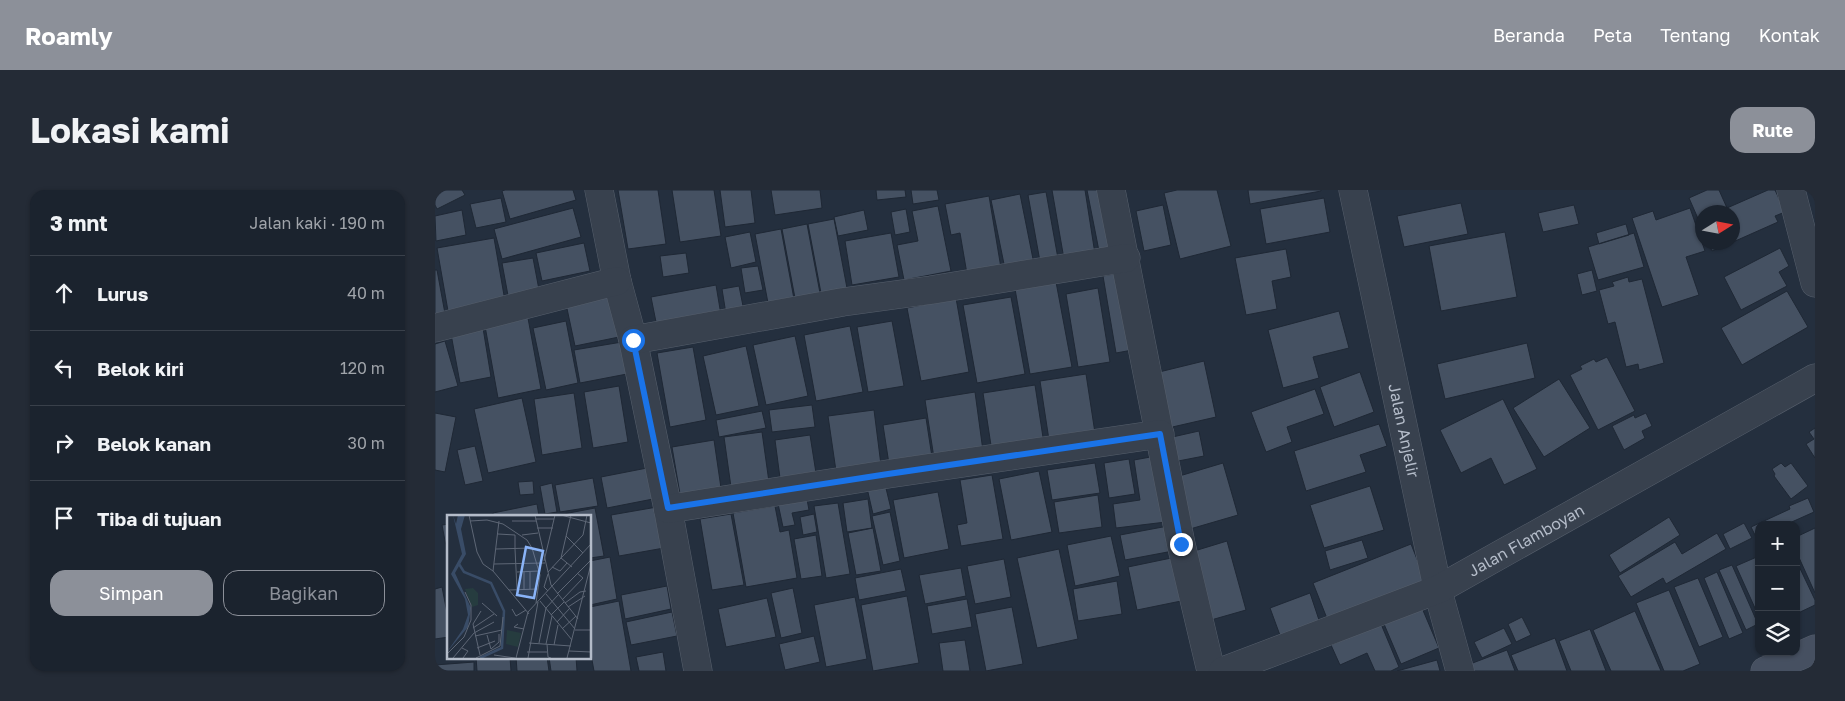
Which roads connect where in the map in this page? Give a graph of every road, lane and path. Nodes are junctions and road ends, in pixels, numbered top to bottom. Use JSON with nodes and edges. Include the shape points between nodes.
{"nodes":[{"id":1,"x":599,"y":190,"type":"edge"},
{"id":2,"x":1111,"y":190,"type":"edge"},
{"id":3,"x":1353,"y":190,"type":"edge"},
{"id":4,"x":1791,"y":190,"type":"edge"},
{"id":5,"x":1126,"y":258,"type":"junction"},
{"id":6,"x":617,"y":281,"type":"junction"},
{"id":7,"x":1815,"y":283,"type":"edge"},
{"id":8,"x":435,"y":328,"type":"edge"},
{"id":9,"x":633,"y":340,"type":"junction"},
{"id":10,"x":1815,"y":378,"type":"edge"},
{"id":11,"x":1160,"y":434,"type":"junction"},
{"id":12,"x":668,"y":508,"type":"junction"},
{"id":13,"x":1439,"y":589,"type":"junction"},
{"id":14,"x":1815,"y":649,"type":"edge"},
{"id":15,"x":699,"y":671,"type":"edge"},
{"id":16,"x":1211,"y":671,"type":"edge"},
{"id":17,"x":1223,"y":671,"type":"edge"},
{"id":18,"x":1460,"y":671,"type":"edge"},
{"id":19,"x":1765,"y":671,"type":"edge"}],
"edges":[{"from":1,"to":6,"type":"street"},
{"from":2,"to":5,"type":"street"},
{"from":3,"to":13,"type":"street","name":"Jalan Anjelir"},
{"from":4,"to":7,"type":"street"},
{"from":5,"to":9,"type":"street","via":[[843,302]]},
{"from":5,"to":11,"type":"street"},
{"from":6,"to":8,"type":"street"},
{"from":6,"to":9,"type":"street"},
{"from":9,"to":12,"type":"street"},
{"from":10,"to":13,"type":"street","name":"Jalan Flamboyan"},
{"from":11,"to":12,"type":"street"},
{"from":11,"to":16,"type":"street","via":[[1181,544]]},
{"from":12,"to":15,"type":"street"},
{"from":13,"to":17,"type":"street","name":"Jalan Flamboyan"},
{"from":13,"to":18,"type":"street","name":"Jalan Anjelir"},
{"from":14,"to":19,"type":"street"}]}
